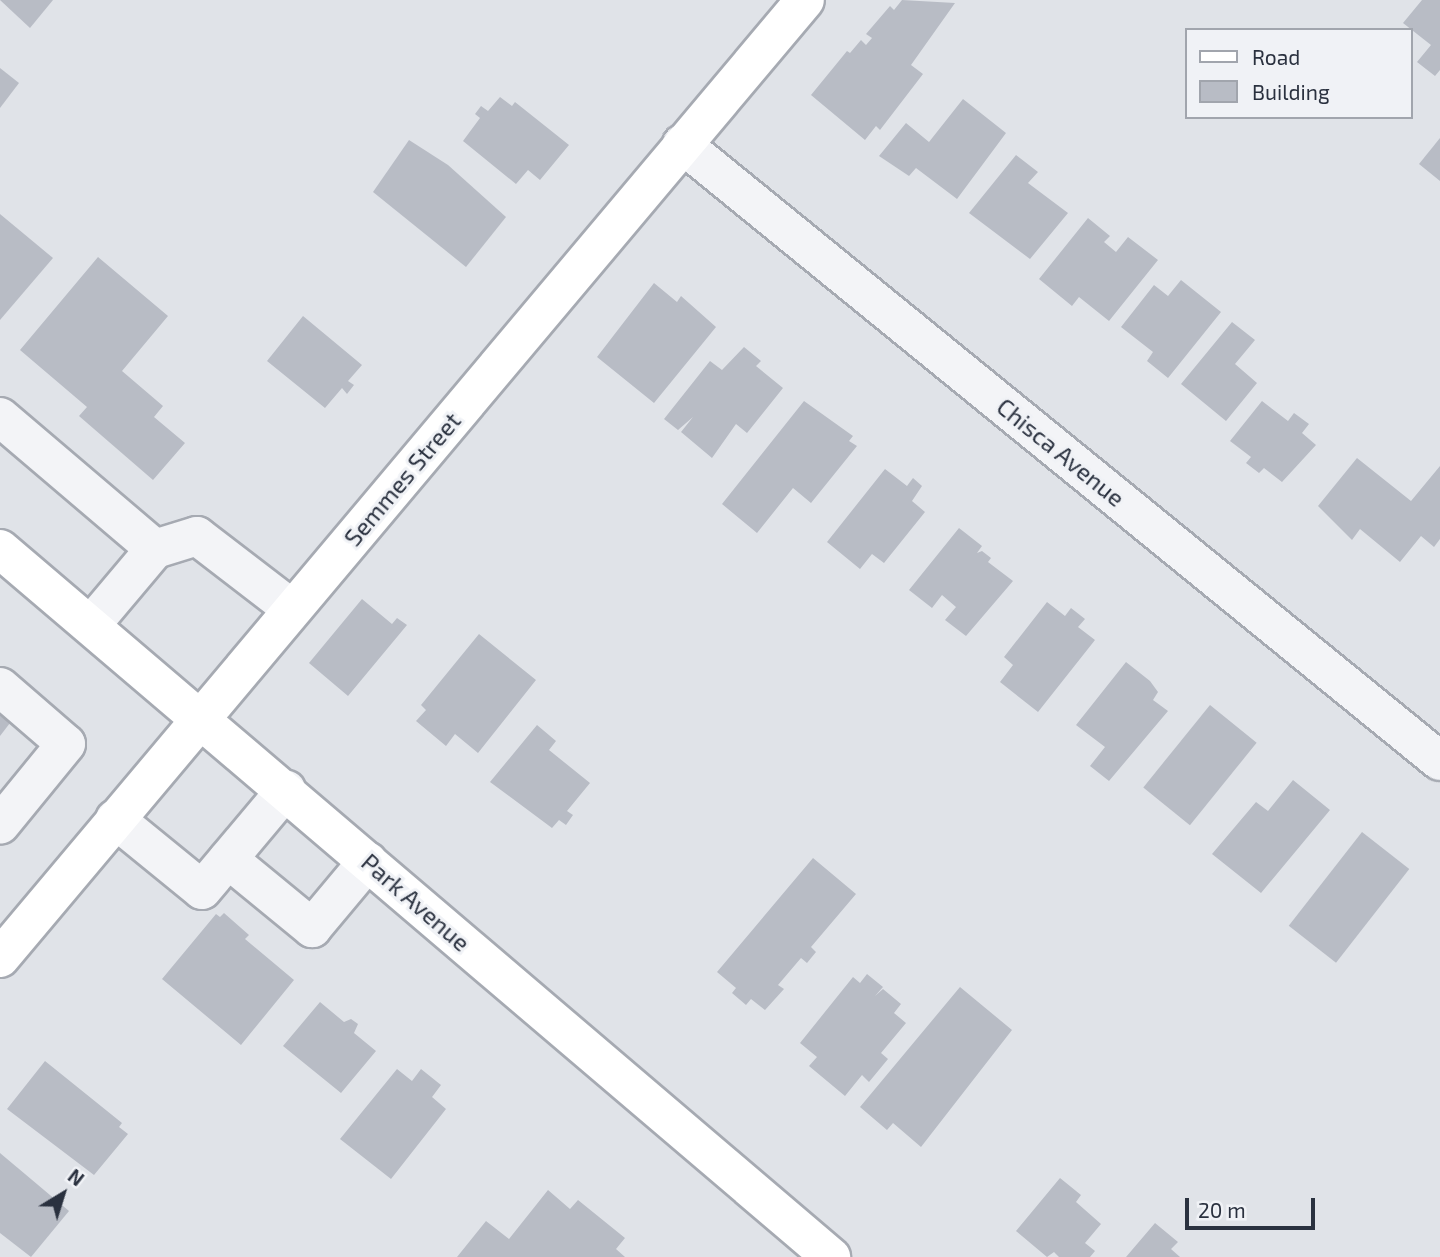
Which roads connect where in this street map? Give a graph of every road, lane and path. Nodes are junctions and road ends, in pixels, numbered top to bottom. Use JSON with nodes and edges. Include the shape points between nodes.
{"nodes":[{"id":1,"x":805,"y":0,"type":"edge"},
{"id":2,"x":682,"y":144,"type":"junction"},
{"id":3,"x":0,"y":417,"type":"edge"},
{"id":4,"x":0,"y":549,"type":"edge"},
{"id":5,"x":155,"y":549,"type":"junction"},
{"id":6,"x":292,"y":609,"type":"junction"},
{"id":7,"x":91,"y":625,"type":"junction"},
{"id":8,"x":0,"y":687,"type":"edge"},
{"id":9,"x":201,"y":717,"type":"junction"},
{"id":10,"x":1440,"y":761,"type":"edge"},
{"id":11,"x":286,"y":790,"type":"junction"},
{"id":12,"x":116,"y":818,"type":"junction"},
{"id":13,"x":0,"y":825,"type":"edge"},
{"id":14,"x":228,"y":859,"type":"junction"},
{"id":15,"x":368,"y":861,"type":"junction"},
{"id":16,"x":0,"y":958,"type":"edge"},
{"id":17,"x":831,"y":1257,"type":"edge"}],
"edges":[{"from":1,"to":2,"type":"main road","name":"Semmes Street"},
{"from":2,"to":6,"type":"main road","name":"Semmes Street"},
{"from":2,"to":10,"type":"street","name":"Chisca Avenue"},
{"from":3,"to":5,"type":"street"},
{"from":4,"to":7,"type":"main road","name":"Park Avenue"},
{"from":5,"to":6,"type":"street","via":[[197,536]]},
{"from":5,"to":7,"type":"street"},
{"from":6,"to":9,"type":"main road","name":"Semmes Street"},
{"from":7,"to":9,"type":"main road","name":"Park Avenue"},
{"from":8,"to":13,"type":"street","via":[[66,744]]},
{"from":9,"to":11,"type":"main road","name":"Park Avenue"},
{"from":9,"to":12,"type":"main road","name":"Semmes Street"},
{"from":11,"to":14,"type":"street"},
{"from":11,"to":15,"type":"main road","name":"Park Avenue"},
{"from":12,"to":14,"type":"street","via":[[202,890]]},
{"from":12,"to":16,"type":"main road","name":"Semmes Street"},
{"from":14,"to":15,"type":"street","via":[[312,928]]},
{"from":15,"to":17,"type":"main road","name":"Park Avenue"}]}
